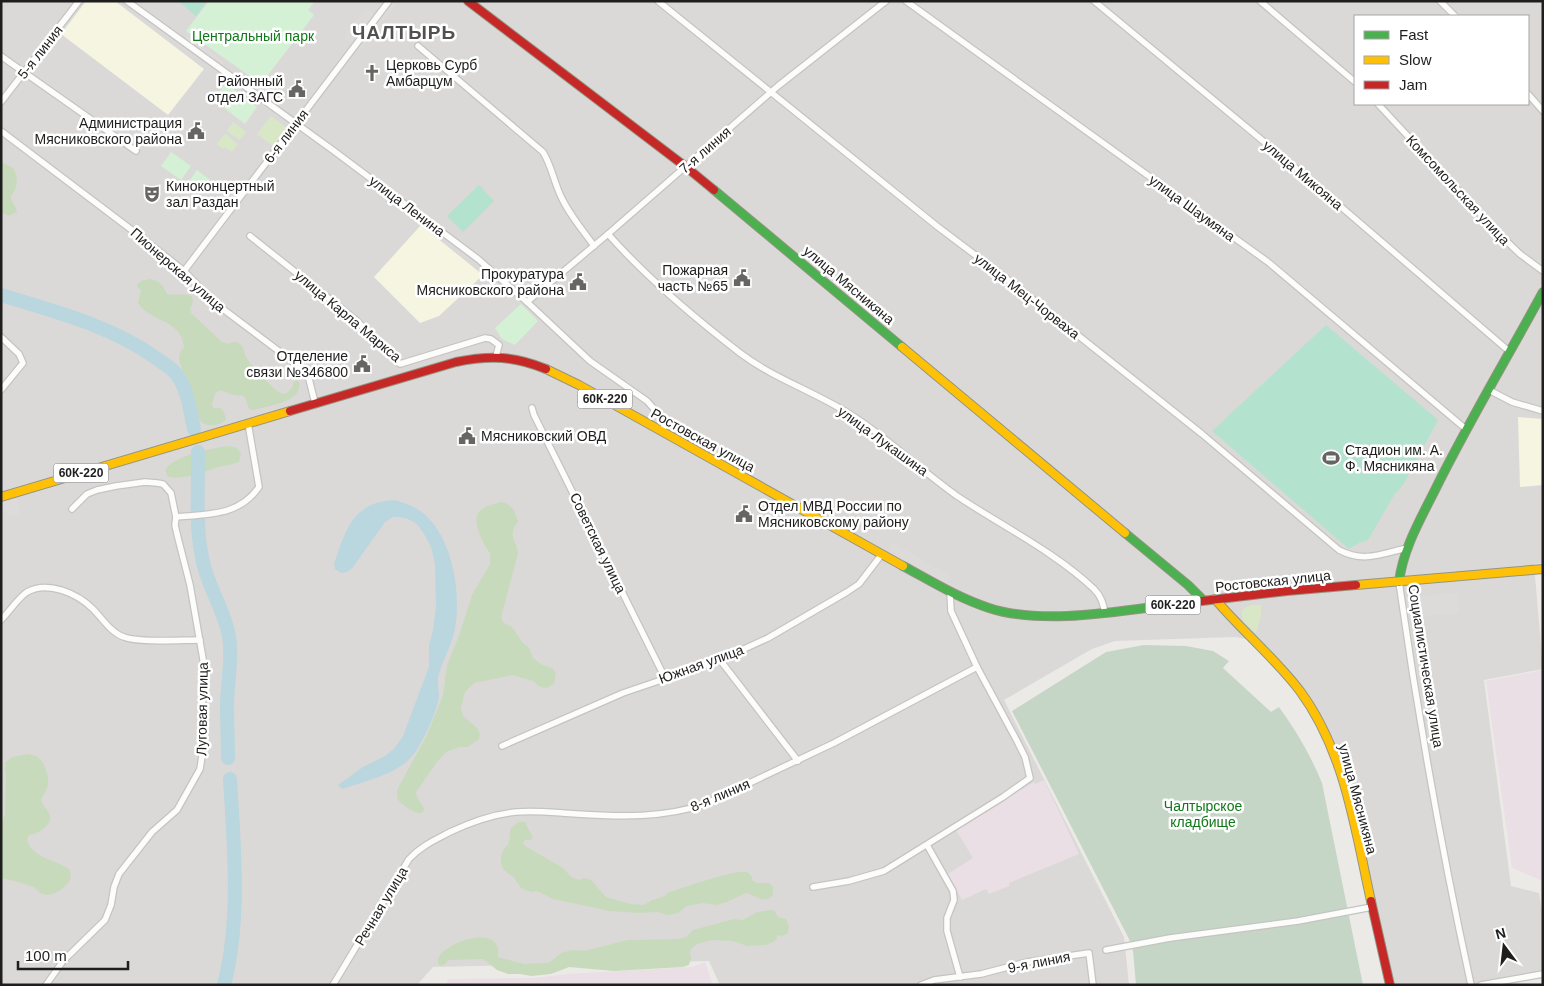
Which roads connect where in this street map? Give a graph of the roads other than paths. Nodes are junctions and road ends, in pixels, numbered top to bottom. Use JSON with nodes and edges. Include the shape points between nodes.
{"nodes":[{"id":1,"x":79,"y":1,"type":"edge"},
{"id":2,"x":127,"y":1,"type":"edge"},
{"id":3,"x":389,"y":1,"type":"edge"},
{"id":4,"x":468,"y":1,"type":"edge"},
{"id":5,"x":658,"y":1,"type":"edge"},
{"id":6,"x":886,"y":1,"type":"edge"},
{"id":7,"x":906,"y":1,"type":"edge"},
{"id":8,"x":1094,"y":1,"type":"edge"},
{"id":9,"x":1260,"y":1,"type":"edge"},
{"id":10,"x":1440,"y":1,"type":"edge"},
{"id":11,"x":1454,"y":15,"type":"edge"},
{"id":12,"x":418,"y":46,"type":"dead end"},
{"id":13,"x":1,"y":56,"type":"edge"},
{"id":14,"x":25,"y":72,"type":"junction"},
{"id":15,"x":1354,"y":81,"type":"edge"},
{"id":16,"x":772,"y":92,"type":"junction"},
{"id":17,"x":1529,"y":95,"type":"edge"},
{"id":18,"x":1,"y":102,"type":"edge"},
{"id":19,"x":1379,"y":105,"type":"edge"},
{"id":20,"x":1543,"y":111,"type":"edge"},
{"id":21,"x":295,"y":124,"type":"junction"},
{"id":22,"x":1,"y":131,"type":"edge"},
{"id":23,"x":136,"y":151,"type":"dead end"},
{"id":24,"x":686,"y":167,"type":"junction"},
{"id":25,"x":608,"y":234,"type":"junction"},
{"id":26,"x":250,"y":236,"type":"dead end"},
{"id":27,"x":594,"y":246,"type":"junction"},
{"id":28,"x":184,"y":271,"type":"junction"},
{"id":29,"x":1543,"y":271,"type":"edge"},
{"id":30,"x":1543,"y":292,"type":"edge"},
{"id":31,"x":528,"y":302,"type":"junction"},
{"id":32,"x":1,"y":337,"type":"edge"},
{"id":33,"x":1510,"y":352,"type":"junction"},
{"id":34,"x":496,"y":356,"type":"junction"},
{"id":35,"x":1,"y":390,"type":"edge"},
{"id":36,"x":1489,"y":390,"type":"junction"},
{"id":37,"x":315,"y":403,"type":"junction"},
{"id":38,"x":532,"y":408,"type":"dead end"},
{"id":39,"x":1543,"y":411,"type":"edge"},
{"id":40,"x":248,"y":423,"type":"junction"},
{"id":41,"x":1467,"y":430,"type":"junction"},
{"id":42,"x":663,"y":432,"type":"junction"},
{"id":43,"x":1,"y":497,"type":"edge"},
{"id":44,"x":72,"y":509,"type":"dead end"},
{"id":45,"x":176,"y":517,"type":"junction"},
{"id":46,"x":1407,"y":548,"type":"junction"},
{"id":47,"x":882,"y":554,"type":"junction"},
{"id":48,"x":1543,"y":569,"type":"edge"},
{"id":49,"x":1399,"y":582,"type":"junction"},
{"id":50,"x":950,"y":592,"type":"junction"},
{"id":51,"x":1216,"y":599,"type":"junction"},
{"id":52,"x":1204,"y":600,"type":"junction"},
{"id":53,"x":1105,"y":612,"type":"junction"},
{"id":54,"x":1,"y":620,"type":"edge"},
{"id":55,"x":200,"y":640,"type":"junction"},
{"id":56,"x":720,"y":660,"type":"junction"},
{"id":57,"x":977,"y":667,"type":"junction"},
{"id":58,"x":665,"y":678,"type":"junction"},
{"id":59,"x":502,"y":746,"type":"dead end"},
{"id":60,"x":798,"y":760,"type":"junction"},
{"id":61,"x":440,"y":837,"type":"joint"},
{"id":62,"x":926,"y":845,"type":"junction"},
{"id":63,"x":813,"y":887,"type":"dead end"},
{"id":64,"x":1372,"y":907,"type":"junction"},
{"id":65,"x":1106,"y":950,"type":"dead end"},
{"id":66,"x":1543,"y":974,"type":"edge"},
{"id":67,"x":960,"y":977,"type":"junction"},
{"id":68,"x":46,"y":985,"type":"edge"},
{"id":69,"x":333,"y":985,"type":"edge"},
{"id":70,"x":921,"y":985,"type":"edge"},
{"id":71,"x":1093,"y":985,"type":"edge"},
{"id":72,"x":1390,"y":985,"type":"edge"},
{"id":73,"x":1471,"y":985,"type":"edge"},
{"id":74,"x":1481,"y":985,"type":"edge"}],
"edges":[{"from":1,"to":14,"type":"street","name":"5-я линия"},
{"from":2,"to":21,"type":"street","name":"улица Ленина"},
{"from":3,"to":21,"type":"street","name":"6-я линия"},
{"from":4,"to":24,"type":"street","name":"улица Мясникяна"},
{"from":5,"to":16,"type":"street","name":"улица Мец-Чорваха"},
{"from":6,"to":16,"type":"street","name":"7-я линия"},
{"from":7,"to":41,"type":"street","name":"улица Шаумяна","via":[[1268,262]]},
{"from":8,"to":33,"type":"street","name":"улица Микояна"},
{"from":9,"to":15,"type":"street"},
{"from":10,"to":11,"type":"street"},
{"from":12,"to":27,"type":"street","via":[[543,152],[559,192]]},
{"from":13,"to":14,"type":"street"},
{"from":14,"to":18,"type":"street","name":"5-я линия"},
{"from":14,"to":23,"type":"street"},
{"from":16,"to":24,"type":"street","name":"7-я линия"},
{"from":16,"to":46,"type":"street","name":"улица Мец-Чорваха","via":[[1202,434],[1338,550],[1355,558],[1366,558]]},
{"from":17,"to":20,"type":"street"},
{"from":19,"to":29,"type":"street","name":"Комсомольская улица","via":[[1497,232]]},
{"from":21,"to":28,"type":"street","name":"6-я линия"},
{"from":21,"to":31,"type":"street","name":"улица Ленина","via":[[478,259]]},
{"from":22,"to":28,"type":"street","name":"Пионерская улица"},
{"from":24,"to":25,"type":"street","name":"7-я линия"},
{"from":24,"to":52,"type":"street","name":"улица Мясникяна"},
{"from":25,"to":27,"type":"street","name":"7-я линия"},
{"from":25,"to":53,"type":"street","name":"улица Лукашина","via":[[647,273],[741,354],[836,406],[955,494],[1066,566],[1095,590]]},
{"from":26,"to":34,"type":"street","name":"улица Карла Маркса","via":[[357,321],[400,364],[485,338],[499,345]]},
{"from":27,"to":31,"type":"street","name":"7-я линия"},
{"from":28,"to":37,"type":"street","name":"Пионерская улица","via":[[214,303],[296,364],[309,379]]},
{"from":30,"to":33,"type":"street","name":"Социалистическая улица"},
{"from":31,"to":42,"type":"street","name":"улица Ленина","via":[[590,361],[647,400],[663,419]]},
{"from":32,"to":35,"type":"street","via":[[19,354],[23,363]]},
{"from":33,"to":36,"type":"street","name":"Социалистическая улица"},
{"from":34,"to":37,"type":"street","name":"Ростовская улица","number":"60К-220","via":[[456,362]]},
{"from":34,"to":42,"type":"street","name":"Ростовская улица","number":"60К-220","via":[[525,361],[555,373]]},
{"from":36,"to":39,"type":"street","via":[[1512,402]]},
{"from":36,"to":41,"type":"street","name":"Социалистическая улица"},
{"from":37,"to":40,"type":"street","name":"Ростовская улица","number":"60К-220"},
{"from":38,"to":58,"type":"street","name":"Советская улица"},
{"from":40,"to":43,"type":"street","name":"Ростовская улица","number":"60К-220"},
{"from":40,"to":45,"type":"street","via":[[259,488],[249,500],[233,510]]},
{"from":41,"to":46,"type":"street","name":"Социалистическая улица"},
{"from":42,"to":47,"type":"street","name":"Ростовская улица","number":"60К-220"},
{"from":44,"to":45,"type":"street","name":"Луговая улица","via":[[96,490],[145,482],[164,484],[171,493]]},
{"from":45,"to":55,"type":"street","name":"Луговая улица","via":[[176,534]]},
{"from":46,"to":49,"type":"street","name":"Социалистическая улица"},
{"from":47,"to":50,"type":"street","name":"Ростовская улица","number":"60К-220"},
{"from":47,"to":56,"type":"street","name":"Южная улица","via":[[859,584],[833,602]]},
{"from":48,"to":49,"type":"street","name":"Ростовская улица","number":"60К-220"},
{"from":49,"to":51,"type":"street","name":"Ростовская улица","number":"60К-220"},
{"from":49,"to":73,"type":"street","name":"Социалистическая улица","via":[[1446,864]]},
{"from":50,"to":53,"type":"street","name":"Ростовская улица","number":"60К-220","via":[[989,608],[1020,615]]},
{"from":50,"to":57,"type":"street","via":[[951,611]]},
{"from":51,"to":52,"type":"street","name":"Ростовская улица","number":"60К-220"},
{"from":51,"to":64,"type":"street","name":"улица Мясникяна","via":[[1231,619],[1298,688],[1320,722],[1344,783]]},
{"from":52,"to":53,"type":"street","name":"Ростовская улица","number":"60К-220"},
{"from":54,"to":55,"type":"street","via":[[28,592],[48,588],[68,592],[85,602],[124,638]]},
{"from":55,"to":68,"type":"street","name":"Луговая улица","via":[[204,672],[200,769],[177,810],[152,832],[119,874],[105,920],[63,961]]},
{"from":56,"to":58,"type":"street","name":"Южная улица"},
{"from":56,"to":60,"type":"street"},
{"from":57,"to":60,"type":"street","name":"8-я линия"},
{"from":57,"to":62,"type":"street","via":[[1018,741],[1030,778]]},
{"from":58,"to":59,"type":"street","name":"Южная улица","via":[[592,705]]},
{"from":60,"to":61,"type":"street","name":"8-я линия","via":[[705,804],[681,811],[628,816],[517,812],[487,818]]},
{"from":61,"to":69,"type":"street","name":"Речная улица","via":[[417,850],[409,859]]},
{"from":62,"to":63,"type":"street","via":[[884,872]]},
{"from":62,"to":67,"type":"street","via":[[953,891],[954,900],[946,925]]},
{"from":64,"to":65,"type":"street"},
{"from":64,"to":72,"type":"street","name":"улица Мясникяна"},
{"from":66,"to":74,"type":"street"},
{"from":67,"to":70,"type":"street","name":"9-я линия"},
{"from":67,"to":71,"type":"street","name":"9-я линия","via":[[1026,962],[1089,953]]}]}
